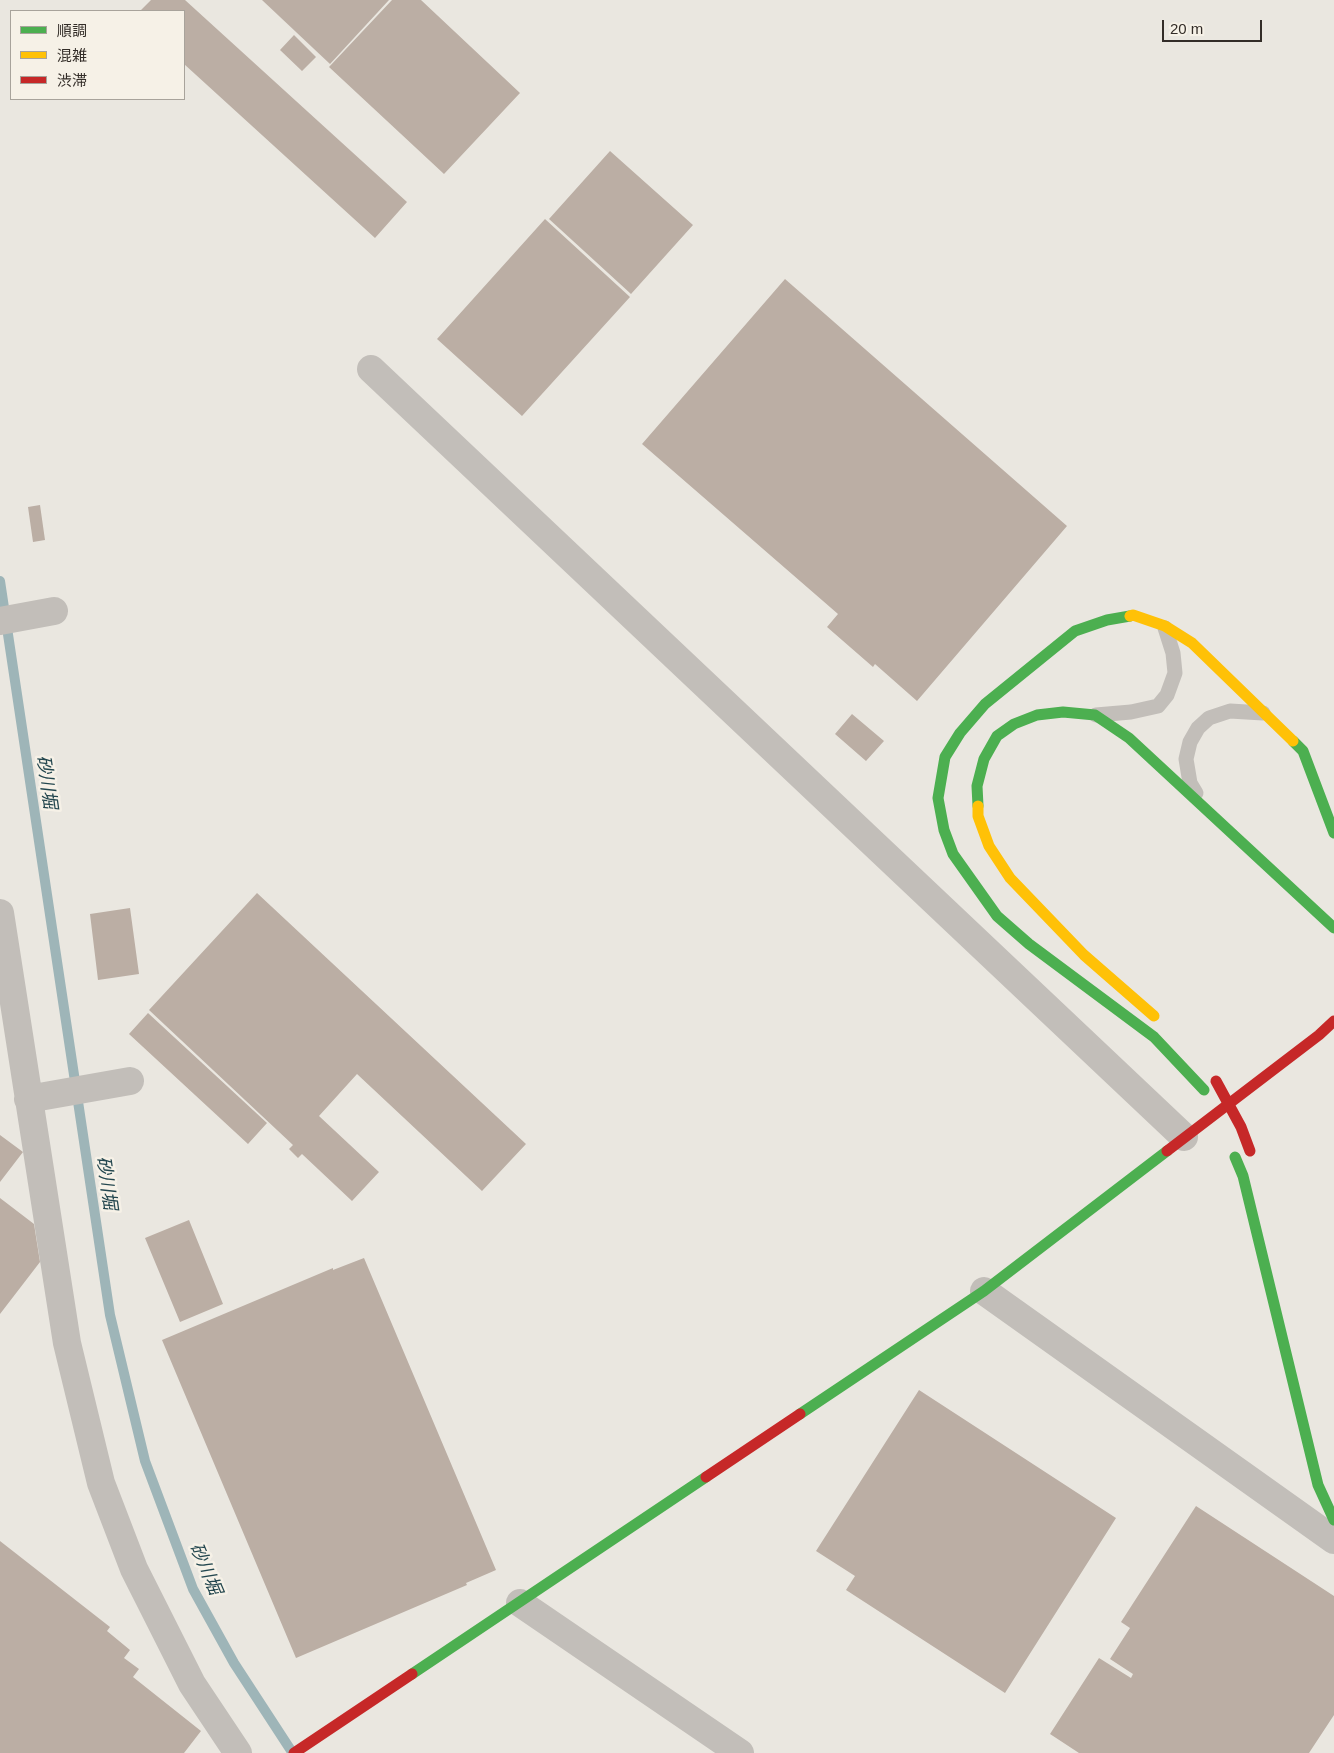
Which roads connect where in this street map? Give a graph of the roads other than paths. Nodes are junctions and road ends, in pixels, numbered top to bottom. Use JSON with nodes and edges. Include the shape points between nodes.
{"nodes":[{"id":1,"x":371,"y":369,"type":"dead end"},
{"id":2,"x":46,"y":613,"type":"dead end"},
{"id":3,"x":0,"y":621,"type":"edge"},
{"id":4,"x":1165,"y":626,"type":"junction"},
{"id":5,"x":1266,"y":713,"type":"junction"},
{"id":6,"x":1095,"y":715,"type":"junction"},
{"id":7,"x":1205,"y":810,"type":"junction"},
{"id":8,"x":1334,"y":833,"type":"edge"},
{"id":9,"x":0,"y":913,"type":"edge"},
{"id":10,"x":1334,"y":928,"type":"edge"},
{"id":11,"x":1334,"y":1021,"type":"edge"},
{"id":12,"x":1166,"y":1026,"type":"dead end"},
{"id":13,"x":1213,"y":1078,"type":"dead end"},
{"id":14,"x":122,"y":1083,"type":"dead end"},
{"id":15,"x":35,"y":1098,"type":"junction"},
{"id":16,"x":1220,"y":1122,"type":"dead end"},
{"id":17,"x":1184,"y":1137,"type":"junction"},
{"id":18,"x":1230,"y":1144,"type":"dead end"},
{"id":19,"x":1256,"y":1163,"type":"dead end"},
{"id":20,"x":984,"y":1291,"type":"junction"},
{"id":21,"x":1334,"y":1520,"type":"edge"},
{"id":22,"x":1334,"y":1540,"type":"edge"},
{"id":23,"x":520,"y":1603,"type":"junction"},
{"id":24,"x":238,"y":1753,"type":"edge"},
{"id":25,"x":294,"y":1753,"type":"edge"},
{"id":26,"x":740,"y":1753,"type":"edge"}],
"edges":[{"from":1,"to":17,"type":"street"},
{"from":2,"to":3,"type":"street"},
{"from":4,"to":5,"type":"main road","via":[[1192,643]]},
{"from":4,"to":6,"type":"lane","via":[[1174,653],[1174,673],[1167,695],[1158,706]]},
{"from":4,"to":16,"type":"main road","via":[[1133,615],[1075,630],[985,704],[960,733],[946,757],[938,798],[944,830],[954,854],[997,916],[1029,944],[1154,1036],[1208,1098]]},
{"from":5,"to":7,"type":"lane","via":[[1230,711],[1209,718],[1198,728],[1186,759],[1190,783]]},
{"from":5,"to":8,"type":"main road","via":[[1303,751]]},
{"from":6,"to":7,"type":"main road","via":[[1129,738]]},
{"from":6,"to":12,"type":"main road","via":[[1063,712],[1037,715],[1014,724],[997,736],[984,758],[977,786],[978,816],[989,846],[1010,878],[1084,954]]},
{"from":7,"to":10,"type":"main road"},
{"from":9,"to":15,"type":"street"},
{"from":11,"to":17,"type":"main road"},
{"from":13,"to":19,"type":"main road","bridge":true,"via":[[1241,1127]]},
{"from":14,"to":15,"type":"street"},
{"from":15,"to":24,"type":"street","via":[[67,1342],[101,1483],[134,1570],[192,1684]]},
{"from":17,"to":20,"type":"main road"},
{"from":18,"to":21,"type":"main road","via":[[1243,1176],[1318,1485]]},
{"from":20,"to":22,"type":"street"},
{"from":20,"to":23,"type":"main road"},
{"from":23,"to":25,"type":"main road"},
{"from":23,"to":26,"type":"street"}]}
